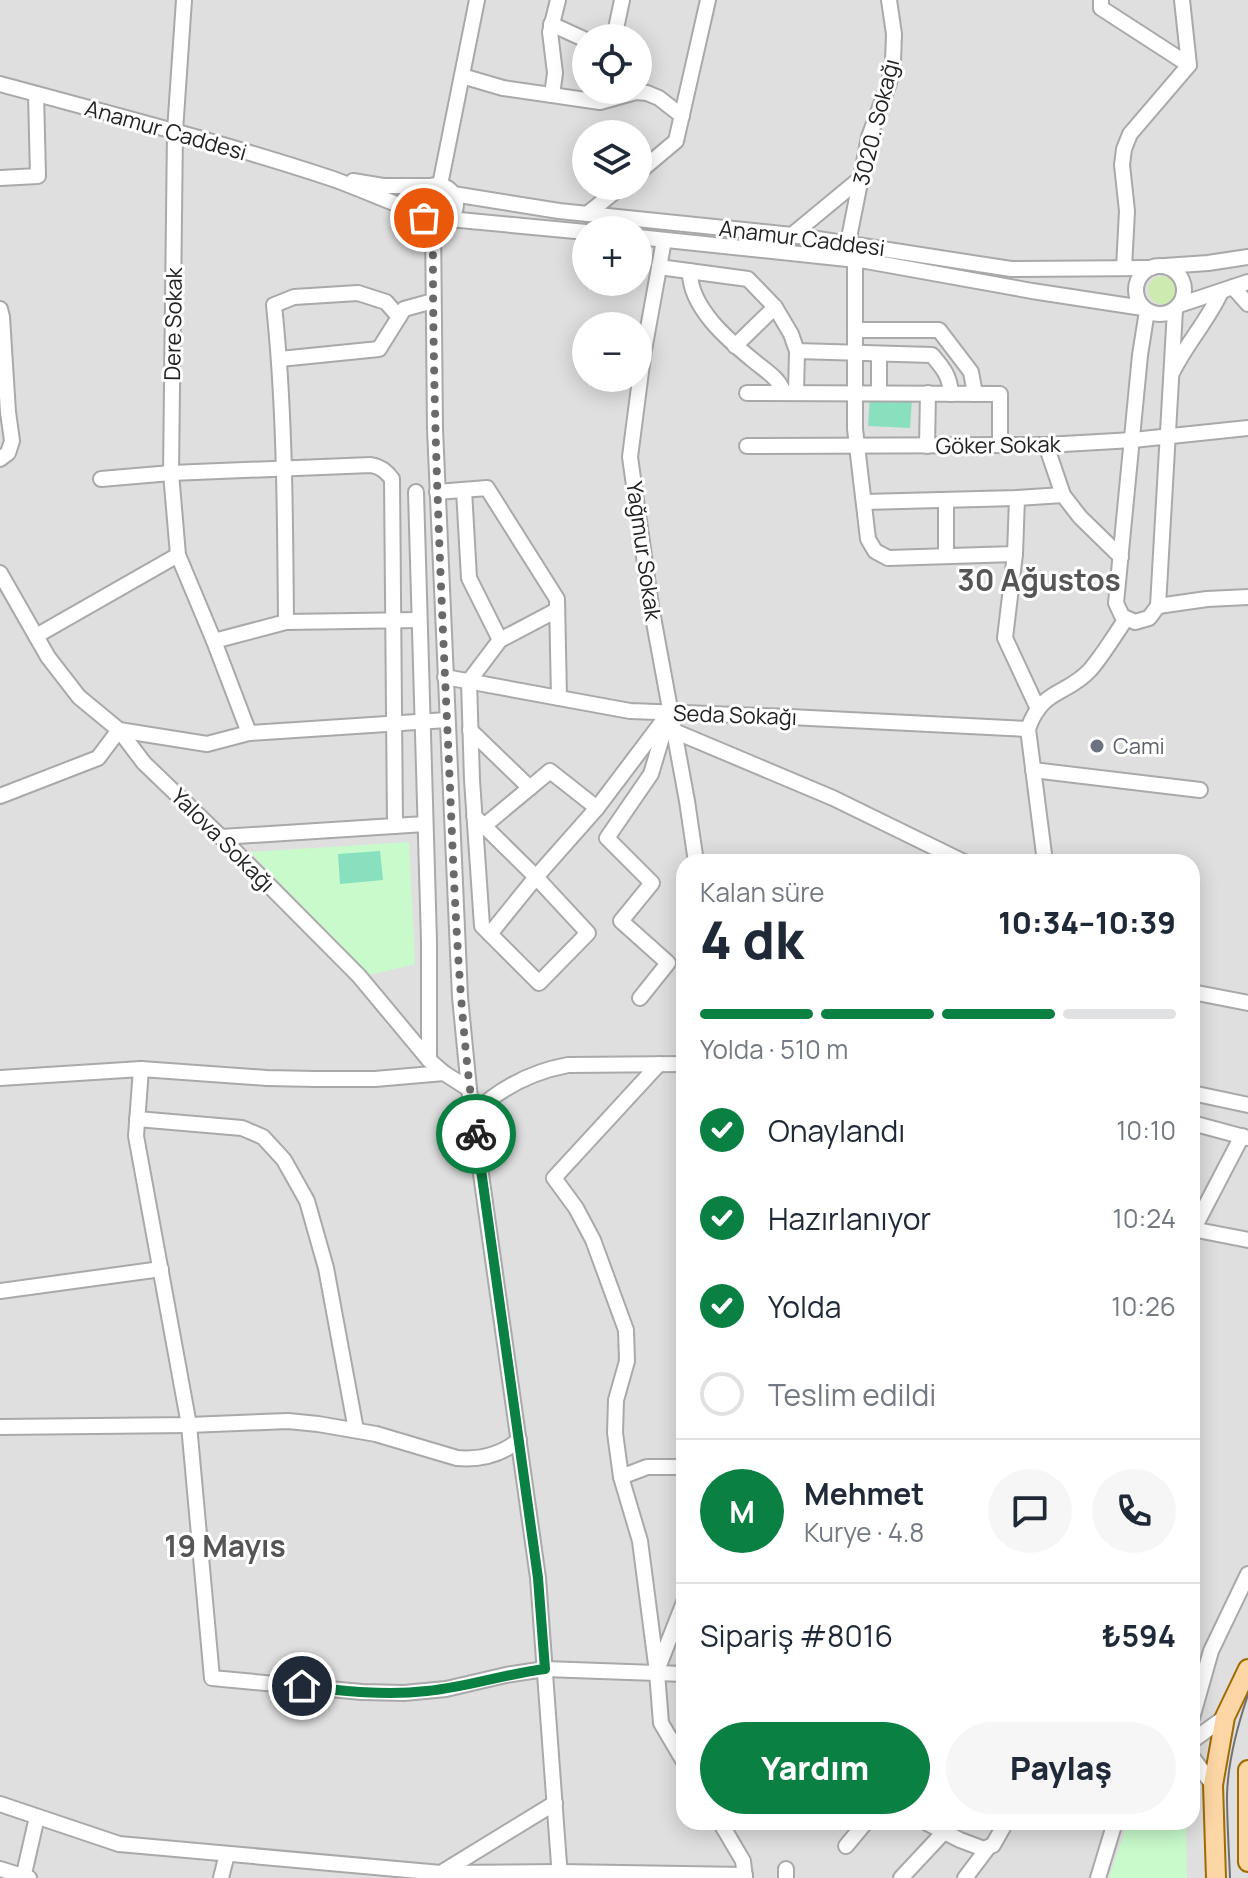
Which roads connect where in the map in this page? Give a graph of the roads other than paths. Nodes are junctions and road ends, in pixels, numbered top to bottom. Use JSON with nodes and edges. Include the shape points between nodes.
{"nodes":[{"id":1,"x":184,"y":0,"type":"edge"},
{"id":2,"x":477,"y":0,"type":"edge"},
{"id":3,"x":558,"y":0,"type":"edge"},
{"id":4,"x":622,"y":0,"type":"edge"},
{"id":5,"x":708,"y":0,"type":"edge"},
{"id":6,"x":889,"y":0,"type":"edge"},
{"id":7,"x":1101,"y":0,"type":"edge"},
{"id":8,"x":1182,"y":0,"type":"edge"},
{"id":9,"x":551,"y":24,"type":"junction"},
{"id":10,"x":617,"y":24,"type":"edge"},
{"id":11,"x":572,"y":34,"type":"edge"},
{"id":12,"x":1189,"y":65,"type":"junction"},
{"id":13,"x":462,"y":76,"type":"junction"},
{"id":14,"x":0,"y":84,"type":"edge"},
{"id":15,"x":36,"y":94,"type":"junction"},
{"id":16,"x":652,"y":94,"type":"edge"},
{"id":17,"x":552,"y":95,"type":"junction"},
{"id":18,"x":572,"y":95,"type":"edge"},
{"id":19,"x":682,"y":116,"type":"junction"},
{"id":20,"x":175,"y":131,"type":"junction"},
{"id":21,"x":652,"y":161,"type":"edge"},
{"id":22,"x":0,"y":178,"type":"edge"},
{"id":23,"x":861,"y":178,"type":"junction"},
{"id":24,"x":332,"y":179,"type":"junction"},
{"id":25,"x":435,"y":186,"type":"junction"},
{"id":26,"x":453,"y":194,"type":"junction"},
{"id":27,"x":604,"y":200,"type":"edge"},
{"id":28,"x":421,"y":213,"type":"junction"},
{"id":29,"x":587,"y":214,"type":"junction"},
{"id":30,"x":449,"y":219,"type":"junction"},
{"id":31,"x":433,"y":222,"type":"junction"},
{"id":32,"x":572,"y":231,"type":"edge"},
{"id":33,"x":792,"y":235,"type":"junction"},
{"id":34,"x":652,"y":239,"type":"edge"},
{"id":35,"x":664,"y":240,"type":"junction"},
{"id":36,"x":848,"y":243,"type":"junction"},
{"id":37,"x":1248,"y":257,"type":"edge"},
{"id":38,"x":855,"y":260,"type":"junction"},
{"id":39,"x":659,"y":267,"type":"junction"},
{"id":40,"x":1157,"y":267,"type":"junction"},
{"id":41,"x":1124,"y":268,"type":"junction"},
{"id":42,"x":690,"y":271,"type":"junction"},
{"id":43,"x":1248,"y":282,"type":"edge"},
{"id":44,"x":1227,"y":289,"type":"junction"},
{"id":45,"x":433,"y":301,"type":"junction"},
{"id":46,"x":1248,"y":304,"type":"edge"},
{"id":47,"x":775,"y":307,"type":"junction"},
{"id":48,"x":1177,"y":307,"type":"junction"},
{"id":49,"x":0,"y":309,"type":"edge"},
{"id":50,"x":1145,"y":309,"type":"junction"},
{"id":51,"x":399,"y":317,"type":"junction"},
{"id":52,"x":855,"y":330,"type":"junction"},
{"id":53,"x":735,"y":346,"type":"junction"},
{"id":54,"x":797,"y":351,"type":"junction"},
{"id":55,"x":855,"y":354,"type":"junction"},
{"id":56,"x":879,"y":354,"type":"junction"},
{"id":57,"x":280,"y":359,"type":"junction"},
{"id":58,"x":1171,"y":375,"type":"junction"},
{"id":59,"x":747,"y":393,"type":"dead end"},
{"id":60,"x":790,"y":393,"type":"junction"},
{"id":61,"x":855,"y":393,"type":"junction"},
{"id":62,"x":879,"y":393,"type":"junction"},
{"id":63,"x":928,"y":393,"type":"junction"},
{"id":64,"x":951,"y":394,"type":"junction"},
{"id":65,"x":975,"y":394,"type":"junction"},
{"id":66,"x":1248,"y":428,"type":"edge"},
{"id":67,"x":1167,"y":436,"type":"junction"},
{"id":68,"x":1133,"y":440,"type":"junction"},
{"id":69,"x":1000,"y":445,"type":"junction"},
{"id":70,"x":1046,"y":445,"type":"junction"},
{"id":71,"x":747,"y":446,"type":"dead end"},
{"id":72,"x":857,"y":446,"type":"junction"},
{"id":73,"x":927,"y":446,"type":"junction"},
{"id":74,"x":0,"y":459,"type":"edge"},
{"id":75,"x":285,"y":469,"type":"junction"},
{"id":76,"x":171,"y":473,"type":"junction"},
{"id":77,"x":101,"y":479,"type":"dead end"},
{"id":78,"x":464,"y":490,"type":"junction"},
{"id":79,"x":416,"y":492,"type":"dead end"},
{"id":80,"x":437,"y":492,"type":"junction"},
{"id":81,"x":1063,"y":495,"type":"junction"},
{"id":82,"x":1017,"y":498,"type":"junction"},
{"id":83,"x":946,"y":500,"type":"junction"},
{"id":84,"x":864,"y":502,"type":"junction"},
{"id":85,"x":1015,"y":554,"type":"junction"},
{"id":86,"x":178,"y":555,"type":"junction"},
{"id":87,"x":946,"y":556,"type":"junction"},
{"id":88,"x":1121,"y":557,"type":"junction"},
{"id":89,"x":0,"y":573,"type":"edge"},
{"id":90,"x":1248,"y":597,"type":"edge"},
{"id":91,"x":1158,"y":606,"type":"junction"},
{"id":92,"x":557,"y":610,"type":"junction"},
{"id":93,"x":1126,"y":619,"type":"junction"},
{"id":94,"x":393,"y":620,"type":"junction"},
{"id":95,"x":419,"y":620,"type":"junction"},
{"id":96,"x":286,"y":622,"type":"junction"},
{"id":97,"x":36,"y":636,"type":"junction"},
{"id":98,"x":500,"y":640,"type":"junction"},
{"id":99,"x":214,"y":641,"type":"junction"},
{"id":100,"x":445,"y":677,"type":"junction"},
{"id":101,"x":469,"y":681,"type":"junction"},
{"id":102,"x":559,"y":698,"type":"junction"},
{"id":103,"x":1038,"y":709,"type":"junction"},
{"id":104,"x":670,"y":712,"type":"junction"},
{"id":105,"x":447,"y":720,"type":"junction"},
{"id":106,"x":422,"y":721,"type":"junction"},
{"id":107,"x":394,"y":724,"type":"junction"},
{"id":108,"x":1028,"y":729,"type":"junction"},
{"id":109,"x":119,"y":730,"type":"junction"},
{"id":110,"x":470,"y":730,"type":"junction"},
{"id":111,"x":674,"y":731,"type":"junction"},
{"id":112,"x":249,"y":733,"type":"junction"},
{"id":113,"x":1033,"y":770,"type":"junction"},
{"id":114,"x":530,"y":788,"type":"junction"},
{"id":115,"x":1200,"y":790,"type":"dead end"},
{"id":116,"x":0,"y":796,"type":"edge"},
{"id":117,"x":597,"y":808,"type":"junction"},
{"id":118,"x":479,"y":821,"type":"junction"},
{"id":119,"x":425,"y":824,"type":"junction"},
{"id":120,"x":395,"y":826,"type":"junction"},
{"id":121,"x":221,"y":837,"type":"junction"},
{"id":122,"x":695,"y":854,"type":"edge"},
{"id":123,"x":948,"y":854,"type":"edge"},
{"id":124,"x":1044,"y":854,"type":"edge"},
{"id":125,"x":536,"y":877,"type":"junction"},
{"id":126,"x":490,"y":934,"type":"junction"},
{"id":127,"x":1200,"y":994,"type":"edge"},
{"id":128,"x":640,"y":998,"type":"dead end"},
{"id":129,"x":1248,"y":1003,"type":"edge"},
{"id":130,"x":429,"y":1060,"type":"junction"},
{"id":131,"x":659,"y":1064,"type":"junction"},
{"id":132,"x":676,"y":1064,"type":"edge"},
{"id":133,"x":141,"y":1069,"type":"junction"},
{"id":134,"x":444,"y":1073,"type":"junction"},
{"id":135,"x":0,"y":1078,"type":"edge"},
{"id":136,"x":469,"y":1089,"type":"junction"},
{"id":137,"x":1200,"y":1095,"type":"edge"},
{"id":138,"x":1248,"y":1105,"type":"edge"},
{"id":139,"x":473,"y":1114,"type":"junction"},
{"id":140,"x":137,"y":1119,"type":"junction"},
{"id":141,"x":1200,"y":1125,"type":"edge"},
{"id":142,"x":1245,"y":1137,"type":"edge"},
{"id":143,"x":1200,"y":1217,"type":"edge"},
{"id":144,"x":1200,"y":1232,"type":"edge"},
{"id":145,"x":1248,"y":1240,"type":"edge"},
{"id":146,"x":161,"y":1269,"type":"junction"},
{"id":147,"x":0,"y":1291,"type":"edge"},
{"id":148,"x":189,"y":1425,"type":"junction"},
{"id":149,"x":0,"y":1427,"type":"edge"},
{"id":150,"x":356,"y":1430,"type":"junction"},
{"id":151,"x":519,"y":1440,"type":"junction"},
{"id":152,"x":676,"y":1467,"type":"edge"},
{"id":153,"x":621,"y":1477,"type":"junction"},
{"id":154,"x":1248,"y":1574,"type":"edge"},
{"id":155,"x":676,"y":1623,"type":"edge"},
{"id":156,"x":545,"y":1669,"type":"junction"},
{"id":157,"x":1248,"y":1669,"type":"edge"},
{"id":158,"x":657,"y":1672,"type":"junction"},
{"id":159,"x":676,"y":1673,"type":"edge"},
{"id":160,"x":1200,"y":1690,"type":"edge"},
{"id":161,"x":1225,"y":1717,"type":"junction"},
{"id":162,"x":1200,"y":1735,"type":"edge"},
{"id":163,"x":676,"y":1748,"type":"edge"},
{"id":164,"x":1200,"y":1768,"type":"edge"},
{"id":165,"x":1248,"y":1770,"type":"edge"},
{"id":166,"x":1213,"y":1785,"type":"junction"},
{"id":167,"x":555,"y":1803,"type":"junction"},
{"id":168,"x":0,"y":1804,"type":"edge"},
{"id":169,"x":37,"y":1817,"type":"junction"},
{"id":170,"x":725,"y":1830,"type":"edge"},
{"id":171,"x":859,"y":1830,"type":"edge"},
{"id":172,"x":940,"y":1830,"type":"edge"},
{"id":173,"x":1001,"y":1830,"type":"edge"},
{"id":174,"x":1113,"y":1830,"type":"edge"},
{"id":175,"x":944,"y":1832,"type":"junction"},
{"id":176,"x":846,"y":1846,"type":"dead end"},
{"id":177,"x":987,"y":1849,"type":"junction"},
{"id":178,"x":227,"y":1854,"type":"junction"},
{"id":179,"x":1248,"y":1862,"type":"edge"},
{"id":180,"x":0,"y":1869,"type":"edge"},
{"id":181,"x":560,"y":1875,"type":"edge"},
{"id":182,"x":441,"y":1876,"type":"edge"},
{"id":183,"x":25,"y":1877,"type":"edge"},
{"id":184,"x":745,"y":1877,"type":"edge"},
{"id":185,"x":221,"y":1878,"type":"edge"},
{"id":186,"x":901,"y":1878,"type":"edge"},
{"id":187,"x":965,"y":1878,"type":"edge"},
{"id":188,"x":1098,"y":1878,"type":"edge"},
{"id":189,"x":1216,"y":1878,"type":"edge"}],
"edges":[{"from":1,"to":20,"type":"street","name":"Dere Sokak"},
{"from":2,"to":13,"type":"street"},
{"from":3,"to":9,"type":"street"},
{"from":4,"to":10,"type":"street"},
{"from":5,"to":19,"type":"street"},
{"from":6,"to":23,"type":"street","name":"3020. Sokağı","via":[[893,62]]},
{"from":7,"to":12,"type":"street","via":[[1101,8]]},
{"from":8,"to":12,"type":"street"},
{"from":9,"to":11,"type":"street"},
{"from":9,"to":17,"type":"street"},
{"from":12,"to":41,"type":"street","via":[[1130,134],[1124,149]]},
{"from":13,"to":17,"type":"street"},
{"from":13,"to":25,"type":"street"},
{"from":14,"to":15,"type":"street","name":"Anamur Caddesi"},
{"from":15,"to":20,"type":"street","name":"Anamur Caddesi"},
{"from":15,"to":22,"type":"street","via":[[38,176]]},
{"from":16,"to":19,"type":"street"},
{"from":17,"to":18,"type":"street"},
{"from":19,"to":21,"type":"street","via":[[676,141]]},
{"from":20,"to":24,"type":"street","name":"Anamur Caddesi"},
{"from":20,"to":76,"type":"street","name":"Dere Sokak"},
{"from":23,"to":33,"type":"street"},
{"from":23,"to":36,"type":"street","name":"3020. Sokağı"},
{"from":24,"to":25,"type":"street"},
{"from":24,"to":28,"type":"street"},
{"from":25,"to":26,"type":"street"},
{"from":25,"to":28,"type":"street","via":[[419,198]]},
{"from":26,"to":29,"type":"street","name":"Anamur Caddesi"},
{"from":26,"to":30,"type":"street","via":[[455,210]]},
{"from":27,"to":29,"type":"street"},
{"from":28,"to":31,"type":"street"},
{"from":29,"to":33,"type":"street","name":"Anamur Caddesi"},
{"from":30,"to":31,"type":"street"},
{"from":30,"to":32,"type":"street"},
{"from":31,"to":45,"type":"street"},
{"from":33,"to":36,"type":"street","name":"Anamur Caddesi"},
{"from":34,"to":35,"type":"street","name":"Anamur Caddesi"},
{"from":35,"to":38,"type":"street","name":"Anamur Caddesi"},
{"from":35,"to":39,"type":"street","name":"Yağmur Sokak"},
{"from":36,"to":38,"type":"street"},
{"from":36,"to":41,"type":"street","name":"Anamur Caddesi","via":[[1011,269]]},
{"from":37,"to":40,"type":"street","name":"Anamur Caddesi"},
{"from":38,"to":50,"type":"street","name":"Anamur Caddesi"},
{"from":38,"to":52,"type":"street"},
{"from":39,"to":42,"type":"street"},
{"from":39,"to":104,"type":"street","name":"Yağmur Sokak","via":[[630,457]]},
{"from":40,"to":41,"type":"street","name":"Anamur Caddesi"},
{"from":40,"to":48,"type":"street","via":[[1175,272],[1182,281],[1184,294]]},
{"from":40,"to":50,"type":"street","via":[[1141,275],[1136,286]]},
{"from":42,"to":47,"type":"street","via":[[748,279]]},
{"from":42,"to":53,"type":"street","via":[[696,299]]},
{"from":43,"to":44,"type":"street"},
{"from":44,"to":46,"type":"street"},
{"from":44,"to":48,"type":"street"},
{"from":44,"to":58,"type":"street"},
{"from":45,"to":51,"type":"street","via":[[404,309]]},
{"from":45,"to":80,"type":"street"},
{"from":47,"to":53,"type":"street"},
{"from":47,"to":54,"type":"street"},
{"from":48,"to":50,"type":"street","via":[[1158,315]]},
{"from":48,"to":58,"type":"street"},
{"from":49,"to":74,"type":"street","via":[[12,441]]},
{"from":50,"to":68,"type":"street"},
{"from":51,"to":57,"type":"street","via":[[379,349]]},
{"from":51,"to":57,"type":"street","via":[[386,302],[358,293],[294,297],[274,305]]},
{"from":52,"to":55,"type":"street"},
{"from":52,"to":65,"type":"street","via":[[939,330],[971,372]]},
{"from":53,"to":60,"type":"street"},
{"from":54,"to":55,"type":"street"},
{"from":54,"to":60,"type":"street"},
{"from":55,"to":56,"type":"street"},
{"from":55,"to":61,"type":"street"},
{"from":56,"to":62,"type":"street"},
{"from":56,"to":64,"type":"street","via":[[932,355],[950,380]]},
{"from":57,"to":75,"type":"street"},
{"from":58,"to":67,"type":"street"},
{"from":59,"to":60,"type":"street"},
{"from":60,"to":61,"type":"street"},
{"from":61,"to":62,"type":"street"},
{"from":61,"to":72,"type":"street"},
{"from":62,"to":63,"type":"street"},
{"from":63,"to":64,"type":"street"},
{"from":63,"to":73,"type":"street"},
{"from":64,"to":65,"type":"street"},
{"from":65,"to":69,"type":"street","via":[[1000,394]]},
{"from":66,"to":67,"type":"street","name":"Göker Sokak"},
{"from":67,"to":68,"type":"street","name":"Göker Sokak"},
{"from":67,"to":91,"type":"street"},
{"from":68,"to":70,"type":"street","name":"Göker Sokak"},
{"from":68,"to":88,"type":"street"},
{"from":69,"to":70,"type":"street","name":"Göker Sokak"},
{"from":69,"to":73,"type":"street","name":"Göker Sokak"},
{"from":70,"to":81,"type":"street"},
{"from":71,"to":72,"type":"street","name":"Göker Sokak"},
{"from":72,"to":73,"type":"street","name":"Göker Sokak"},
{"from":72,"to":84,"type":"street"},
{"from":75,"to":76,"type":"street"},
{"from":75,"to":94,"type":"street","via":[[371,465],[392,479]]},
{"from":75,"to":96,"type":"street"},
{"from":76,"to":77,"type":"street"},
{"from":76,"to":86,"type":"street","name":"Dere Sokak"},
{"from":78,"to":80,"type":"street"},
{"from":78,"to":92,"type":"street","via":[[487,488],[557,599]]},
{"from":78,"to":98,"type":"street","via":[[469,578]]},
{"from":79,"to":95,"type":"street"},
{"from":80,"to":100,"type":"street"},
{"from":81,"to":82,"type":"street"},
{"from":81,"to":88,"type":"street"},
{"from":82,"to":83,"type":"street"},
{"from":82,"to":85,"type":"street"},
{"from":83,"to":84,"type":"street"},
{"from":83,"to":87,"type":"street"},
{"from":84,"to":87,"type":"street","via":[[868,539],[879,554]]},
{"from":85,"to":87,"type":"street"},
{"from":85,"to":103,"type":"street","via":[[1005,638]]},
{"from":86,"to":97,"type":"street"},
{"from":86,"to":99,"type":"street","name":"Dere Sokak"},
{"from":88,"to":93,"type":"street","via":[[1116,603]]},
{"from":89,"to":97,"type":"street","name":"Yalova Sokağı"},
{"from":90,"to":91,"type":"street"},
{"from":91,"to":93,"type":"street","via":[[1145,621]]},
{"from":92,"to":98,"type":"street"},
{"from":92,"to":102,"type":"street"},
{"from":93,"to":103,"type":"street","via":[[1090,670]]},
{"from":94,"to":95,"type":"street"},
{"from":94,"to":96,"type":"street"},
{"from":94,"to":107,"type":"street"},
{"from":95,"to":106,"type":"street"},
{"from":96,"to":99,"type":"street"},
{"from":97,"to":109,"type":"street","name":"Yalova Sokağı","via":[[68,684]]},
{"from":98,"to":101,"type":"street"},
{"from":99,"to":112,"type":"street","name":"Dere Sokak"},
{"from":100,"to":101,"type":"street","name":"Seda Sokağı"},
{"from":100,"to":105,"type":"street"},
{"from":101,"to":102,"type":"street","name":"Seda Sokağı"},
{"from":101,"to":110,"type":"street"},
{"from":102,"to":104,"type":"street","name":"Seda Sokağı","via":[[630,711]]},
{"from":103,"to":108,"type":"street"},
{"from":104,"to":108,"type":"street","name":"Seda Sokağı"},
{"from":104,"to":111,"type":"street","name":"Yağmur Sokak"},
{"from":104,"to":117,"type":"street"},
{"from":104,"to":128,"type":"street","via":[[651,774],[607,838],[652,883],[621,921],[668,963]]},
{"from":105,"to":106,"type":"street"},
{"from":105,"to":136,"type":"street"},
{"from":106,"to":107,"type":"street"},
{"from":106,"to":119,"type":"street"},
{"from":107,"to":112,"type":"street"},
{"from":107,"to":120,"type":"street"},
{"from":108,"to":113,"type":"street"},
{"from":109,"to":112,"type":"street","via":[[207,744]]},
{"from":109,"to":116,"type":"street","via":[[98,758]]},
{"from":109,"to":121,"type":"street","name":"Yalova Sokağı","via":[[144,763]]},
{"from":110,"to":114,"type":"street"},
{"from":110,"to":118,"type":"street"},
{"from":111,"to":122,"type":"street","name":"Yağmur Sokak"},
{"from":111,"to":123,"type":"street","via":[[833,798]]},
{"from":113,"to":115,"type":"street"},
{"from":113,"to":124,"type":"street"},
{"from":114,"to":117,"type":"street","via":[[550,771]]},
{"from":114,"to":118,"type":"street"},
{"from":117,"to":125,"type":"street"},
{"from":118,"to":125,"type":"street"},
{"from":118,"to":126,"type":"street","via":[[482,926]]},
{"from":119,"to":120,"type":"street"},
{"from":119,"to":130,"type":"street"},
{"from":120,"to":121,"type":"street"},
{"from":121,"to":130,"type":"street","name":"Yalova Sokağı","via":[[359,976]]},
{"from":125,"to":126,"type":"street"},
{"from":125,"to":126,"type":"street","via":[[588,933],[539,983]]},
{"from":127,"to":129,"type":"street"},
{"from":130,"to":134,"type":"street","name":"Yalova Sokağı"},
{"from":131,"to":132,"type":"street"},
{"from":131,"to":139,"type":"street","via":[[555,1067],[506,1087]]},
{"from":131,"to":153,"type":"street","via":[[554,1178],[593,1240],[626,1330],[627,1361],[614,1422]]},
{"from":133,"to":134,"type":"street","via":[[315,1079]]},
{"from":133,"to":135,"type":"street"},
{"from":133,"to":140,"type":"street"},
{"from":134,"to":136,"type":"street","name":"Yalova Sokağı"},
{"from":136,"to":139,"type":"street"},
{"from":137,"to":138,"type":"street"},
{"from":139,"to":151,"type":"street"},
{"from":140,"to":146,"type":"street"},
{"from":140,"to":150,"type":"street","via":[[242,1128],[263,1137],[284,1160],[307,1201],[322,1254]]},
{"from":141,"to":142,"type":"street"},
{"from":142,"to":143,"type":"street"},
{"from":144,"to":145,"type":"street"},
{"from":146,"to":147,"type":"street"},
{"from":146,"to":148,"type":"street"},
{"from":148,"to":149,"type":"street"},
{"from":148,"to":150,"type":"street","via":[[288,1421]]},
{"from":148,"to":156,"type":"street","via":[[212,1678],[404,1693]]},
{"from":150,"to":151,"type":"street","via":[[465,1459],[498,1453]]},
{"from":151,"to":156,"type":"street"},
{"from":152,"to":153,"type":"street","via":[[647,1467]]},
{"from":153,"to":158,"type":"street","via":[[640,1541]]},
{"from":154,"to":160,"type":"street","via":[[1211,1651]]},
{"from":155,"to":158,"type":"street"},
{"from":156,"to":158,"type":"street"},
{"from":156,"to":167,"type":"street"},
{"from":157,"to":161,"type":"main road"},
{"from":158,"to":159,"type":"street"},
{"from":158,"to":163,"type":"street","via":[[661,1723]]},
{"from":161,"to":162,"type":"street"},
{"from":161,"to":166,"type":"main road"},
{"from":164,"to":166,"type":"street"},
{"from":165,"to":179,"type":"main road"},
{"from":166,"to":189,"type":"main road"},
{"from":167,"to":181,"type":"street"},
{"from":167,"to":182,"type":"street"},
{"from":168,"to":169,"type":"street"},
{"from":169,"to":178,"type":"street","via":[[119,1844]]},
{"from":169,"to":183,"type":"street"},
{"from":170,"to":184,"type":"street","via":[[743,1861]]},
{"from":171,"to":176,"type":"street"},
{"from":172,"to":175,"type":"street"},
{"from":173,"to":177,"type":"street"},
{"from":174,"to":188,"type":"street"},
{"from":175,"to":177,"type":"street"},
{"from":175,"to":186,"type":"street"},
{"from":177,"to":187,"type":"street"},
{"from":178,"to":182,"type":"street"},
{"from":178,"to":185,"type":"street"},
{"from":180,"to":183,"type":"street"},
{"from":181,"to":182,"type":"street"},
{"from":181,"to":184,"type":"street"}]}
